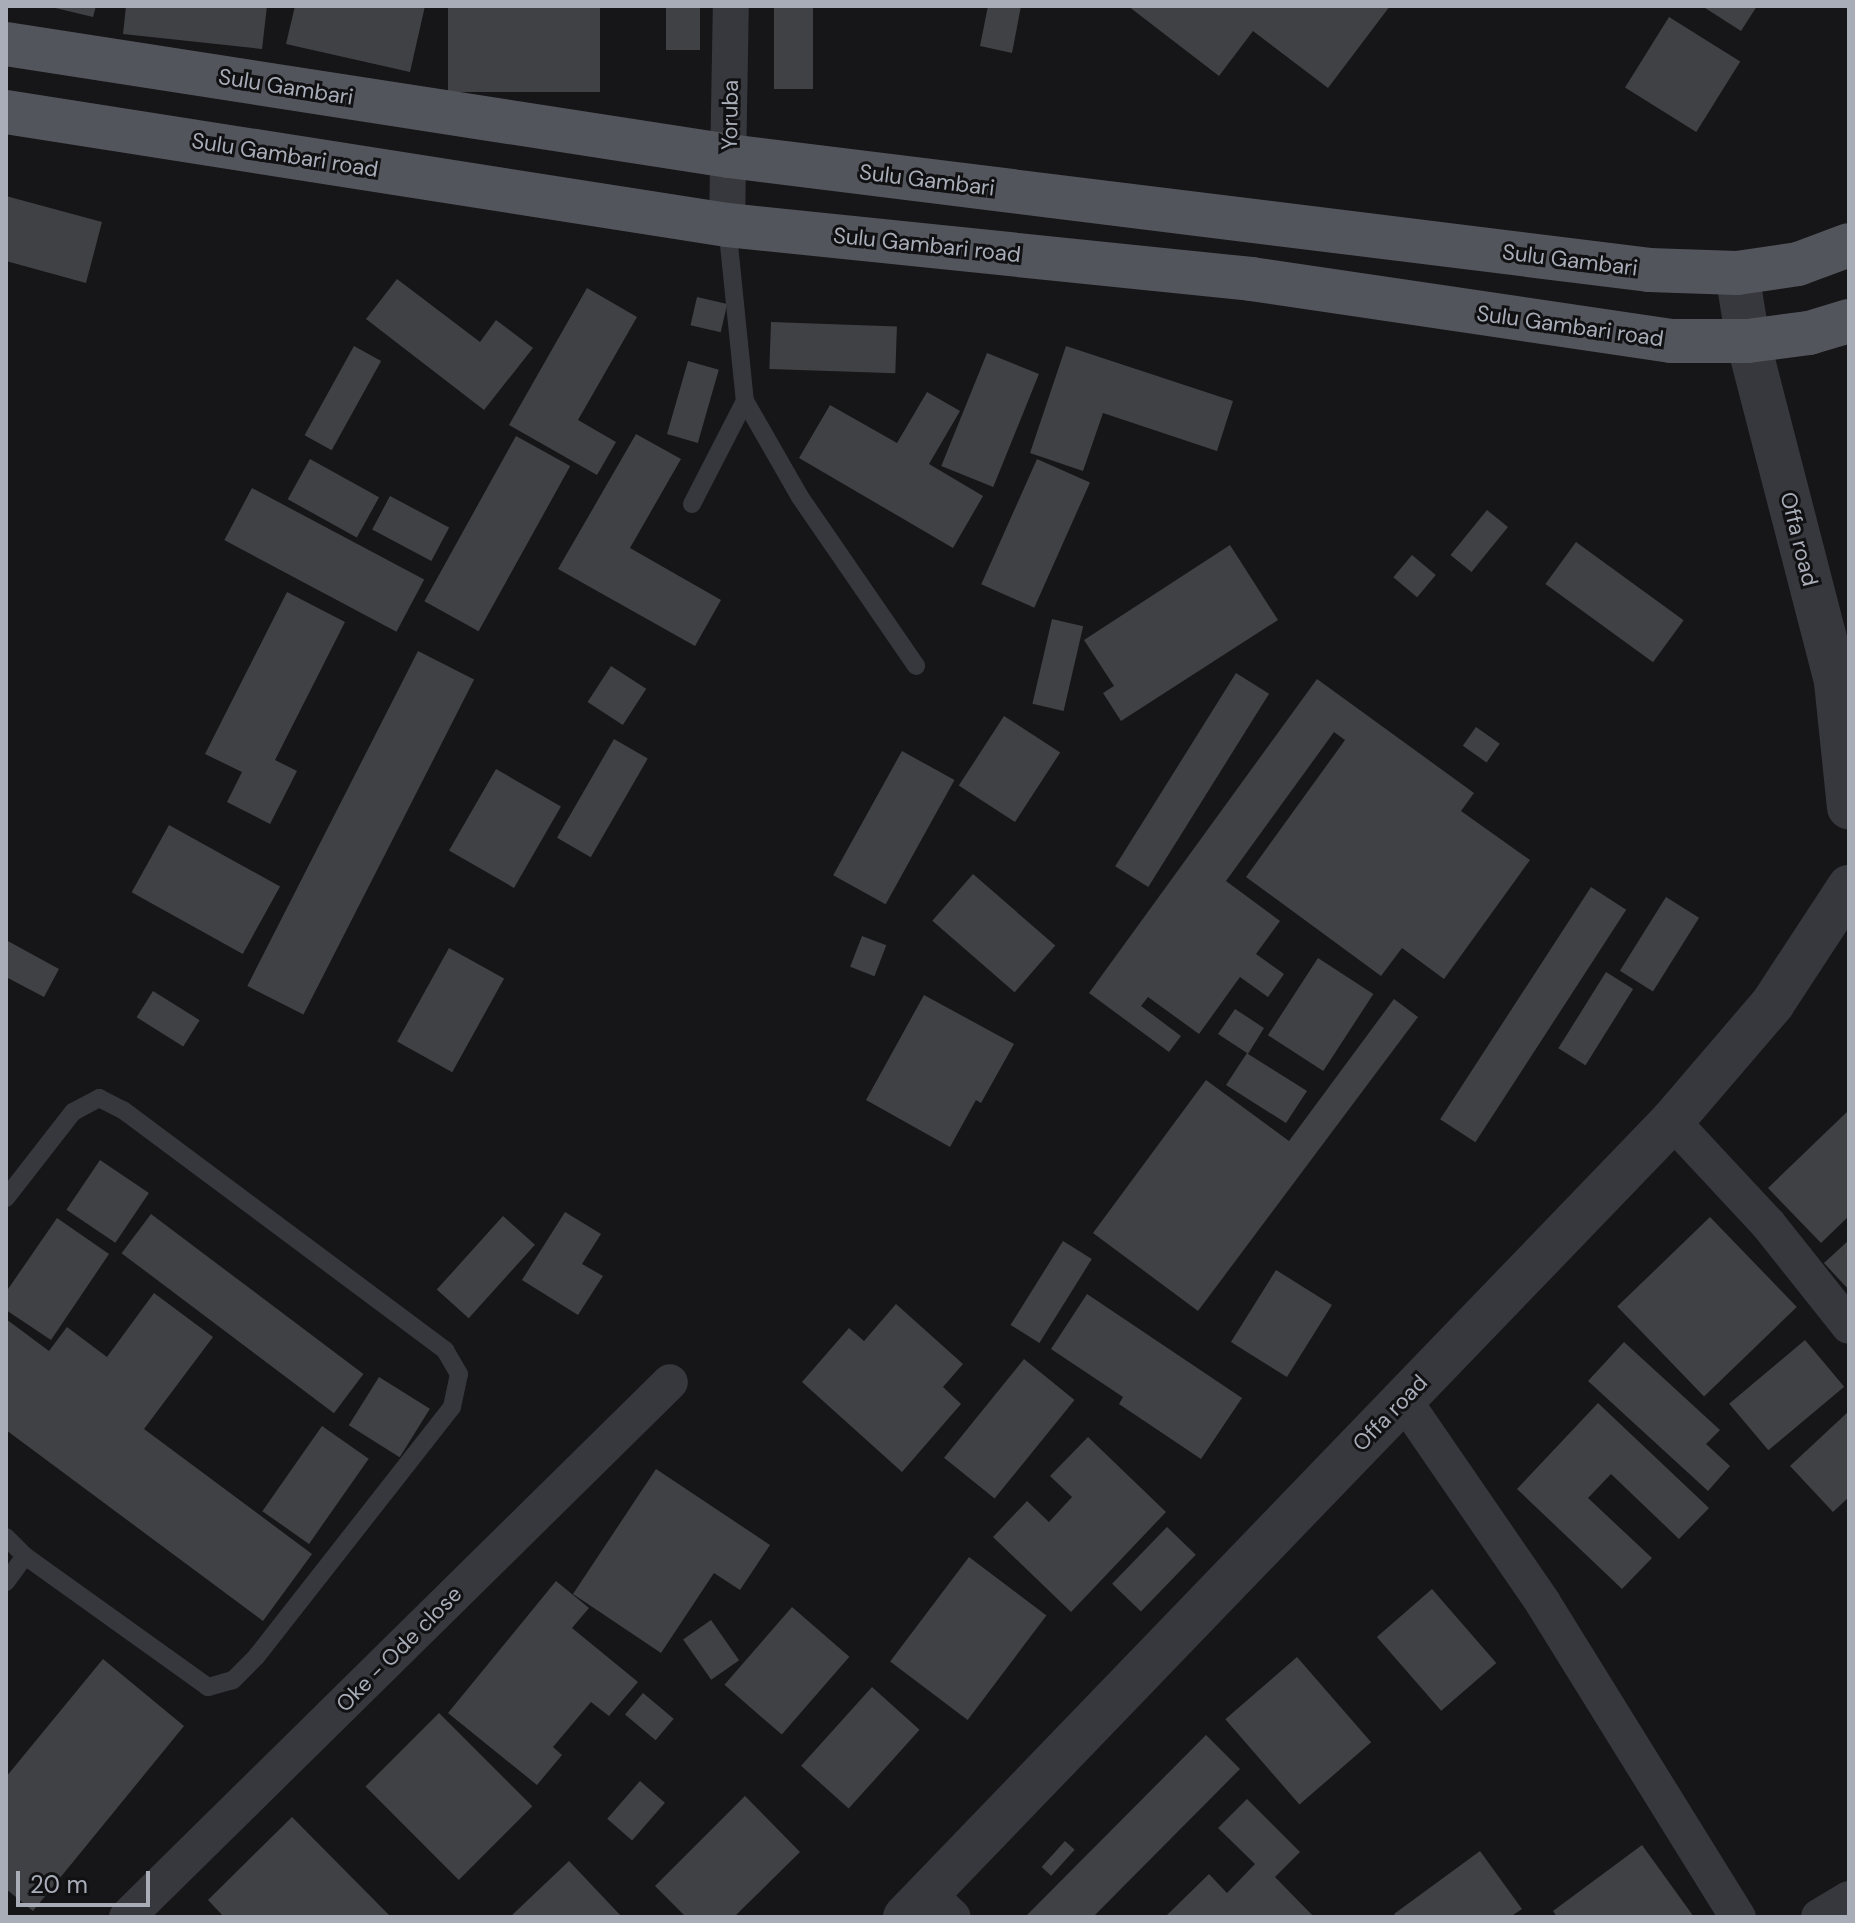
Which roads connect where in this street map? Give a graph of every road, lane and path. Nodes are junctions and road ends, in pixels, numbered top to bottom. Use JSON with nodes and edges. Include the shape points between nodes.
{"nodes":[{"id":1,"x":731,"y":6,"type":"edge"},
{"id":2,"x":6,"y":44,"type":"edge"},
{"id":3,"x":6,"y":112,"type":"edge"},
{"id":4,"x":729,"y":156,"type":"junction"},
{"id":5,"x":727,"y":225,"type":"junction"},
{"id":6,"x":1849,"y":245,"type":"edge"},
{"id":7,"x":1737,"y":273,"type":"junction"},
{"id":8,"x":1849,"y":321,"type":"edge"},
{"id":9,"x":1748,"y":341,"type":"junction"},
{"id":10,"x":745,"y":401,"type":"junction"},
{"id":11,"x":692,"y":504,"type":"dead end"},
{"id":12,"x":916,"y":666,"type":"dead end"},
{"id":13,"x":1849,"y":807,"type":"edge"},
{"id":14,"x":1849,"y":887,"type":"edge"},
{"id":15,"x":1672,"y":1121,"type":"junction"},
{"id":16,"x":6,"y":1198,"type":"edge"},
{"id":17,"x":1849,"y":1326,"type":"edge"},
{"id":18,"x":670,"y":1382,"type":"dead end"},
{"id":19,"x":1403,"y":1399,"type":"junction"},
{"id":20,"x":6,"y":1537,"type":"edge"},
{"id":21,"x":25,"y":1556,"type":"junction"},
{"id":22,"x":6,"y":1582,"type":"edge"},
{"id":23,"x":1849,"y":1899,"type":"edge"},
{"id":24,"x":928,"y":1909,"type":"edge"},
{"id":25,"x":127,"y":1917,"type":"edge"},
{"id":26,"x":1738,"y":1917,"type":"edge"},
{"id":27,"x":1819,"y":1917,"type":"edge"}],
"edges":[{"from":1,"to":4,"type":"street","name":"Yoruba"},
{"from":2,"to":4,"type":"main road","name":"Sulu Gambari"},
{"from":3,"to":5,"type":"main road","name":"Sulu Gambari road"},
{"from":4,"to":5,"type":"street","name":"Yoruba"},
{"from":4,"to":7,"type":"main road","name":"Sulu Gambari","via":[[1649,270]]},
{"from":5,"to":9,"type":"main road","name":"Sulu Gambari road","via":[[1251,279],[1671,341]]},
{"from":5,"to":10,"type":"lane"},
{"from":6,"to":7,"type":"main road","name":"Sulu Gambari","via":[[1798,264]]},
{"from":7,"to":9,"type":"street","name":"Offa road"},
{"from":8,"to":9,"type":"main road","name":"Sulu Gambari road","via":[[1809,333]]},
{"from":9,"to":13,"type":"street","name":"Offa road","via":[[1836,682]]},
{"from":10,"to":11,"type":"lane"},
{"from":10,"to":12,"type":"lane","via":[[800,497]]},
{"from":14,"to":15,"type":"street","name":"Offa road","via":[[1773,1003]]},
{"from":15,"to":17,"type":"street","via":[[1768,1224]]},
{"from":15,"to":19,"type":"street","name":"Offa road"},
{"from":16,"to":21,"type":"lane","via":[[73,1112],[99,1098],[123,1110],[445,1350],[459,1374],[452,1407],[233,1680],[208,1687]]},
{"from":18,"to":25,"type":"street","name":"Oke - Ode close"},
{"from":19,"to":24,"type":"street","name":"Offa road"},
{"from":19,"to":26,"type":"street","via":[[1543,1603]]},
{"from":20,"to":21,"type":"lane"},
{"from":21,"to":22,"type":"lane"},
{"from":23,"to":27,"type":"street"}]}
